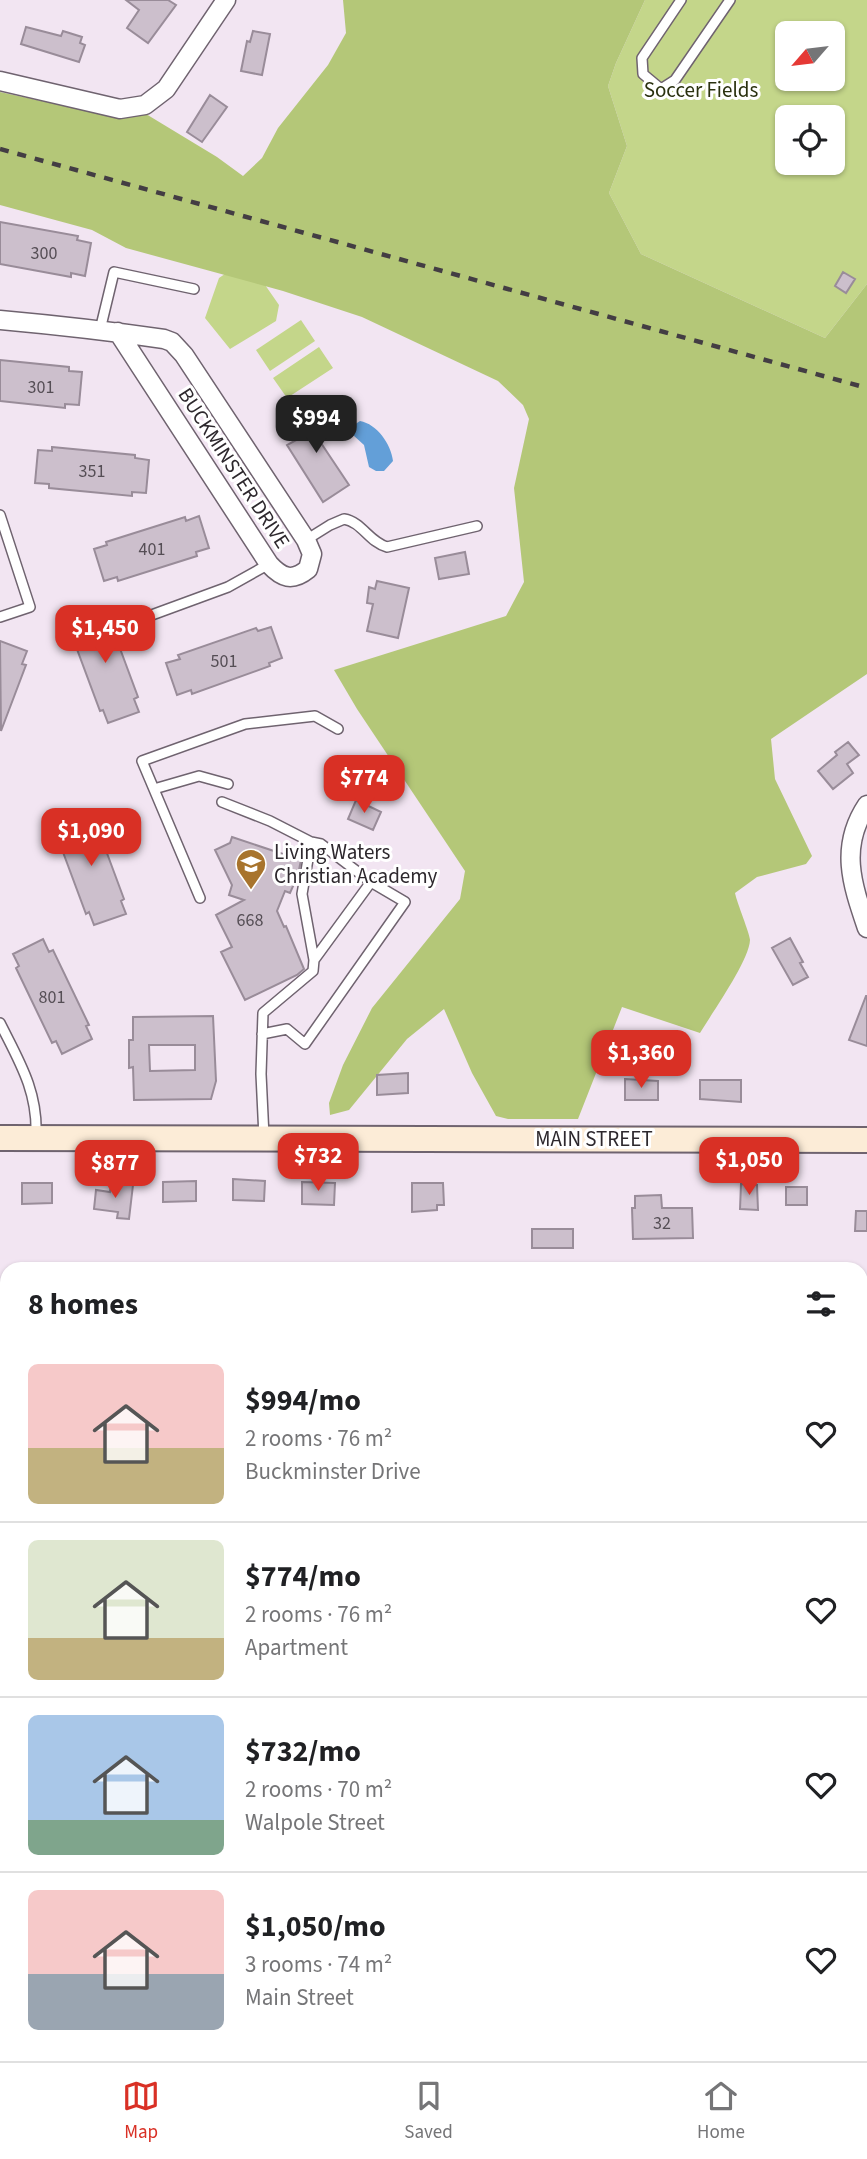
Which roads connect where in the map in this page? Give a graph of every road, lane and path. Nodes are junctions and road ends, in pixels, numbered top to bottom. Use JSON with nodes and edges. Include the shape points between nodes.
{"nodes":[{"id":1,"x":226,"y":0,"type":"edge"},
{"id":2,"x":681,"y":0,"type":"edge"},
{"id":3,"x":730,"y":0,"type":"edge"},
{"id":4,"x":0,"y":81,"type":"edge"},
{"id":5,"x":194,"y":289,"type":"dead end"},
{"id":6,"x":0,"y":320,"type":"edge"},
{"id":7,"x":109,"y":331,"type":"junction"},
{"id":8,"x":0,"y":515,"type":"edge"},
{"id":9,"x":477,"y":526,"type":"dead end"},
{"id":10,"x":306,"y":540,"type":"junction"},
{"id":11,"x":268,"y":564,"type":"junction"},
{"id":12,"x":149,"y":616,"type":"dead end"},
{"id":13,"x":0,"y":617,"type":"edge"},
{"id":14,"x":338,"y":729,"type":"dead end"},
{"id":15,"x":228,"y":784,"type":"dead end"},
{"id":16,"x":154,"y":789,"type":"junction"},
{"id":17,"x":222,"y":802,"type":"dead end"},
{"id":18,"x":867,"y":804,"type":"edge"},
{"id":19,"x":311,"y":842,"type":"junction"},
{"id":20,"x":372,"y":882,"type":"junction"},
{"id":21,"x":200,"y":898,"type":"dead end"},
{"id":22,"x":867,"y":928,"type":"edge"},
{"id":23,"x":314,"y":960,"type":"junction"},
{"id":24,"x":0,"y":1023,"type":"edge"},
{"id":25,"x":262,"y":1034,"type":"junction"},
{"id":26,"x":0,"y":1138,"type":"edge"},
{"id":27,"x":36,"y":1138,"type":"junction"},
{"id":28,"x":264,"y":1138,"type":"junction"},
{"id":29,"x":867,"y":1140,"type":"edge"}],
"edges":[{"from":1,"to":4,"type":"street","via":[[166,89],[141,107],[115,109]]},
{"from":2,"to":3,"type":"lane","via":[[642,58],[643,74],[661,89],[676,80]]},
{"from":5,"to":7,"type":"lane","via":[[114,272]]},
{"from":6,"to":7,"type":"street","name":"BUCKMINSTER DRIVE"},
{"from":7,"to":10,"type":"street","name":"BUCKMINSTER DRIVE","via":[[164,339],[178,348]]},
{"from":7,"to":11,"type":"street","name":"BUCKMINSTER DRIVE"},
{"from":8,"to":13,"type":"lane","via":[[30,607]]},
{"from":9,"to":10,"type":"lane","via":[[387,547],[344,519]]},
{"from":10,"to":11,"type":"street","name":"BUCKMINSTER DRIVE","via":[[312,562],[296,578],[282,576]]},
{"from":11,"to":12,"type":"lane","via":[[235,584]]},
{"from":14,"to":16,"type":"lane","via":[[315,716],[245,724],[142,761]]},
{"from":15,"to":16,"type":"lane","via":[[200,776]]},
{"from":16,"to":21,"type":"lane"},
{"from":17,"to":19,"type":"lane"},
{"from":18,"to":22,"type":"street","via":[[856,822],[849,852]]},
{"from":19,"to":20,"type":"lane","via":[[321,844]]},
{"from":19,"to":23,"type":"lane","via":[[302,894]]},
{"from":20,"to":23,"type":"lane"},
{"from":20,"to":25,"type":"lane","via":[[405,902],[305,1044],[287,1029]]},
{"from":23,"to":25,"type":"lane","via":[[307,978],[263,1013]]},
{"from":24,"to":27,"type":"lane","via":[[32,1091]]},
{"from":25,"to":28,"type":"lane"},
{"from":26,"to":27,"type":"main road","name":"MAIN STREET"},
{"from":27,"to":28,"type":"main road","name":"MAIN STREET"},
{"from":28,"to":29,"type":"main road","name":"MAIN STREET"}]}
